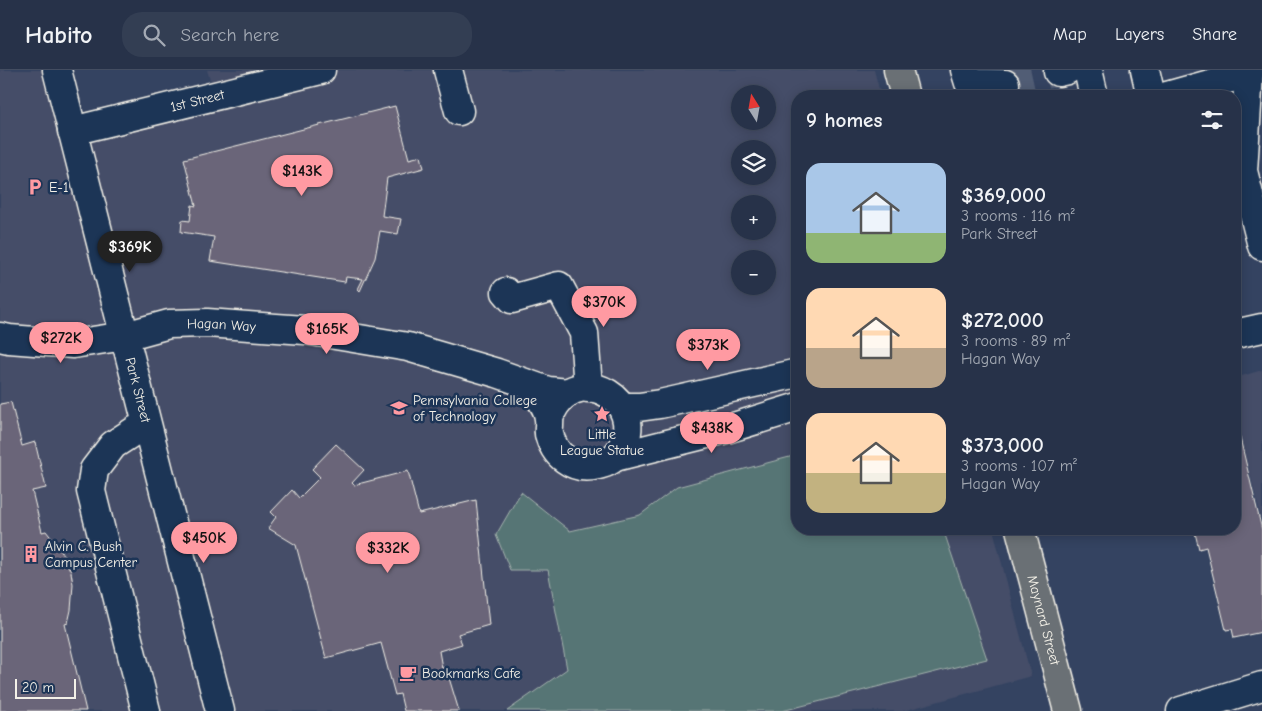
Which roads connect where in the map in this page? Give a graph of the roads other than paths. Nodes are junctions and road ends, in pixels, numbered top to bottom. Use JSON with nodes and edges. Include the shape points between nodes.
{"nodes":[{"id":1,"x":57,"y":70,"type":"edge"},
{"id":2,"x":321,"y":70,"type":"edge"},
{"id":3,"x":448,"y":70,"type":"edge"},
{"id":4,"x":898,"y":70,"type":"edge"},
{"id":5,"x":965,"y":70,"type":"edge"},
{"id":6,"x":1088,"y":70,"type":"edge"},
{"id":7,"x":1145,"y":70,"type":"edge"},
{"id":8,"x":1249,"y":71,"type":"edge"},
{"id":9,"x":1209,"y":77,"type":"edge"},
{"id":10,"x":1005,"y":84,"type":"tunnel mouth"},
{"id":11,"x":903,"y":90,"type":"edge"},
{"id":12,"x":1093,"y":90,"type":"edge"},
{"id":13,"x":1150,"y":90,"type":"edge"},
{"id":14,"x":1180,"y":90,"type":"edge"},
{"id":15,"x":459,"y":111,"type":"dead end"},
{"id":16,"x":72,"y":131,"type":"junction"},
{"id":17,"x":1241,"y":152,"type":"edge"},
{"id":18,"x":1241,"y":178,"type":"edge"},
{"id":19,"x":1262,"y":246,"type":"edge"},
{"id":20,"x":506,"y":292,"type":"dead end"},
{"id":21,"x":1262,"y":328,"type":"edge"},
{"id":22,"x":1241,"y":333,"type":"edge"},
{"id":23,"x":124,"y":336,"type":"junction"},
{"id":24,"x":0,"y":337,"type":"edge"},
{"id":25,"x":791,"y":374,"type":"edge"},
{"id":26,"x":527,"y":384,"type":"junction"},
{"id":27,"x":578,"y":391,"type":"junction"},
{"id":28,"x":623,"y":407,"type":"junction"},
{"id":29,"x":791,"y":409,"type":"edge"},
{"id":30,"x":549,"y":418,"type":"junction"},
{"id":31,"x":146,"y":427,"type":"junction"},
{"id":32,"x":614,"y":457,"type":"junction"},
{"id":33,"x":1022,"y":535,"type":"edge"},
{"id":34,"x":1262,"y":686,"type":"edge"},
{"id":35,"x":146,"y":711,"type":"edge"},
{"id":36,"x":220,"y":711,"type":"edge"},
{"id":37,"x":1068,"y":711,"type":"edge"},
{"id":38,"x":1181,"y":711,"type":"edge"}],
"edges":[{"from":1,"to":16,"type":"street","name":"Park Street"},
{"from":2,"to":16,"type":"street","name":"1st Street"},
{"from":3,"to":15,"type":"street"},
{"from":4,"to":11,"type":"main road"},
{"from":5,"to":10,"type":"street","via":[[968,84]]},
{"from":6,"to":12,"type":"street"},
{"from":7,"to":13,"type":"street"},
{"from":8,"to":9,"type":"street"},
{"from":8,"to":17,"type":"street"},
{"from":9,"to":14,"type":"street"},
{"from":16,"to":23,"type":"street","name":"Park Street"},
{"from":18,"to":19,"type":"street"},
{"from":20,"to":27,"type":"street","via":[[512,299],[559,286],[584,333]]},
{"from":21,"to":22,"type":"street"},
{"from":23,"to":24,"type":"street","name":"Hagan Way","via":[[73,344]]},
{"from":23,"to":26,"type":"street","name":"Hagan Way","via":[[169,324],[207,323],[305,330],[408,347]]},
{"from":23,"to":31,"type":"street","name":"Park Street"},
{"from":25,"to":28,"type":"street","via":[[660,404]]},
{"from":26,"to":27,"type":"street","name":"Hagan Way","via":[[548,391]]},
{"from":26,"to":30,"type":"street","via":[[540,397]]},
{"from":27,"to":28,"type":"street","name":"Hagan Way","via":[[598,389],[612,395]]},
{"from":27,"to":30,"type":"street","via":[[556,404]]},
{"from":28,"to":32,"type":"street","via":[[628,422],[627,437],[621,451]]},
{"from":29,"to":32,"type":"street","via":[[728,429]]},
{"from":30,"to":32,"type":"street","via":[[548,433],[554,448],[564,459],[578,466],[594,467]]},
{"from":31,"to":35,"type":"street","via":[[112,445],[94,470],[91,491]]},
{"from":31,"to":36,"type":"street","name":"Park Street"},
{"from":33,"to":37,"type":"main road","name":"Maynard Street"},
{"from":34,"to":38,"type":"street"}]}
